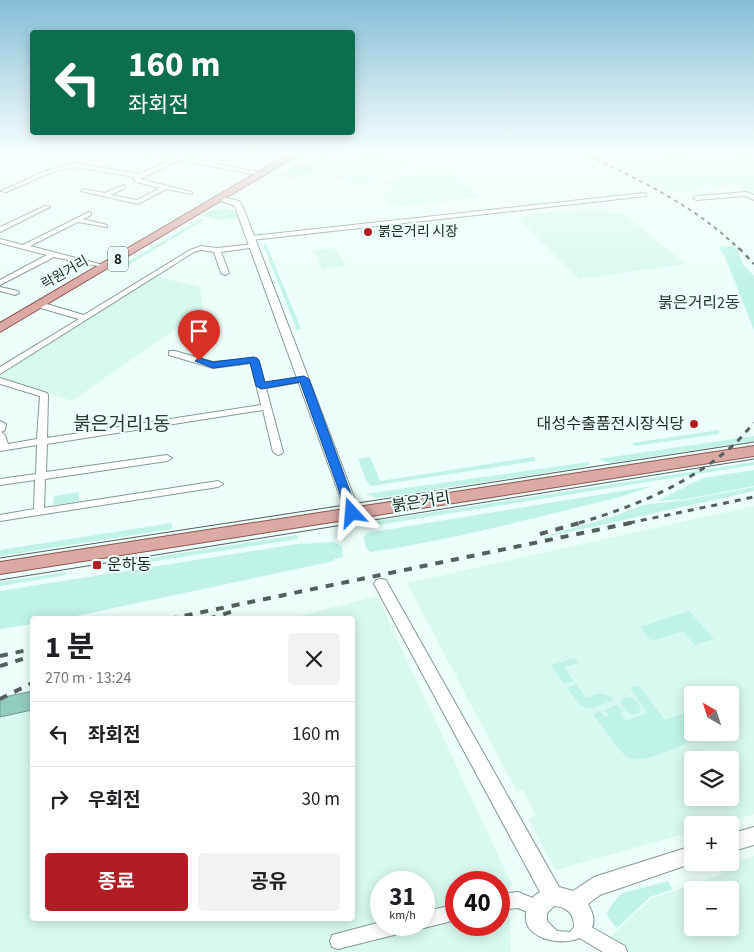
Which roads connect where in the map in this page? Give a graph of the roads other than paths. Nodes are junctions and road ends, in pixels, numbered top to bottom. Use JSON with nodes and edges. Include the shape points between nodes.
{"nodes":[{"id":1,"x":108,"y":196,"type":"edge"},
{"id":2,"x":148,"y":196,"type":"edge"},
{"id":3,"x":224,"y":196,"type":"edge"},
{"id":4,"x":632,"y":196,"type":"edge"},
{"id":5,"x":716,"y":196,"type":"edge"},
{"id":6,"x":221,"y":198,"type":"junction"},
{"id":7,"x":696,"y":198,"type":"dead end"},
{"id":8,"x":47,"y":207,"type":"dead end"},
{"id":9,"x":89,"y":214,"type":"dead end"},
{"id":10,"x":78,"y":220,"type":"junction"},
{"id":11,"x":106,"y":226,"type":"dead end"},
{"id":12,"x":0,"y":230,"type":"edge"},
{"id":13,"x":0,"y":241,"type":"edge"},
{"id":14,"x":253,"y":242,"type":"junction"},
{"id":15,"x":24,"y":247,"type":"junction"},
{"id":16,"x":217,"y":250,"type":"junction"},
{"id":17,"x":54,"y":254,"type":"junction"},
{"id":18,"x":104,"y":267,"type":"junction"},
{"id":19,"x":225,"y":273,"type":"dead end"},
{"id":20,"x":0,"y":283,"type":"edge"},
{"id":21,"x":0,"y":288,"type":"edge"},
{"id":22,"x":15,"y":293,"type":"dead end"},
{"id":23,"x":40,"y":305,"type":"junction"},
{"id":24,"x":85,"y":318,"type":"junction"},
{"id":25,"x":0,"y":328,"type":"edge"},
{"id":26,"x":172,"y":353,"type":"dead end"},
{"id":27,"x":0,"y":371,"type":"edge"},
{"id":28,"x":304,"y":379,"type":"junction"},
{"id":29,"x":0,"y":381,"type":"edge"},
{"id":30,"x":261,"y":386,"type":"junction"},
{"id":31,"x":267,"y":407,"type":"junction"},
{"id":32,"x":0,"y":435,"type":"edge"},
{"id":33,"x":43,"y":442,"type":"junction"},
{"id":34,"x":3,"y":447,"type":"edge"},
{"id":35,"x":754,"y":451,"type":"edge"},
{"id":36,"x":278,"y":452,"type":"dead end"},
{"id":37,"x":167,"y":458,"type":"dead end"},
{"id":38,"x":41,"y":476,"type":"junction"},
{"id":39,"x":0,"y":482,"type":"edge"},
{"id":40,"x":218,"y":484,"type":"dead end"},
{"id":41,"x":39,"y":513,"type":"junction"},
{"id":42,"x":352,"y":513,"type":"junction"},
{"id":43,"x":0,"y":518,"type":"edge"},
{"id":44,"x":0,"y":568,"type":"edge"},
{"id":45,"x":381,"y":584,"type":"dead end"},
{"id":46,"x":754,"y":836,"type":"edge"},
{"id":47,"x":739,"y":840,"type":"edge"},
{"id":48,"x":684,"y":858,"type":"edge"},
{"id":49,"x":553,"y":896,"type":"junction"},
{"id":50,"x":510,"y":901,"type":"edge"},
{"id":51,"x":575,"y":902,"type":"junction"},
{"id":52,"x":537,"y":908,"type":"junction"},
{"id":53,"x":584,"y":931,"type":"junction"},
{"id":54,"x":370,"y":933,"type":"edge"},
{"id":55,"x":338,"y":941,"type":"dead end"},
{"id":56,"x":559,"y":948,"type":"edge"},
{"id":57,"x":619,"y":952,"type":"edge"}],
"edges":[{"from":1,"to":2,"type":"street","via":[[138,202]]},
{"from":3,"to":6,"type":"main road","name":"락원거리","number":"8"},
{"from":4,"to":14,"type":"street"},
{"from":5,"to":7,"type":"street"},
{"from":6,"to":14,"type":"street","via":[[236,203]]},
{"from":6,"to":18,"type":"main road","name":"락원거리","number":"8"},
{"from":8,"to":12,"type":"street"},
{"from":9,"to":10,"type":"street"},
{"from":10,"to":11,"type":"street"},
{"from":10,"to":15,"type":"street"},
{"from":13,"to":15,"type":"street"},
{"from":14,"to":16,"type":"street"},
{"from":14,"to":28,"type":"street"},
{"from":15,"to":17,"type":"street"},
{"from":16,"to":19,"type":"street"},
{"from":16,"to":24,"type":"street","via":[[192,250]]},
{"from":17,"to":18,"type":"street"},
{"from":17,"to":20,"type":"street"},
{"from":18,"to":23,"type":"main road","name":"락원거리","number":"8"},
{"from":21,"to":22,"type":"street"},
{"from":23,"to":24,"type":"street"},
{"from":23,"to":25,"type":"main road","name":"락원거리","number":"8"},
{"from":24,"to":27,"type":"street"},
{"from":26,"to":30,"type":"street","via":[[213,365],[254,360]]},
{"from":28,"to":30,"type":"street"},
{"from":28,"to":42,"type":"street"},
{"from":29,"to":33,"type":"street","via":[[44,395]]},
{"from":30,"to":31,"type":"street"},
{"from":31,"to":33,"type":"street"},
{"from":31,"to":36,"type":"street"},
{"from":32,"to":34,"type":"street"},
{"from":33,"to":34,"type":"street"},
{"from":33,"to":38,"type":"street"},
{"from":35,"to":42,"type":"main road","name":"붉은거리"},
{"from":37,"to":38,"type":"street"},
{"from":38,"to":39,"type":"street"},
{"from":38,"to":41,"type":"street"},
{"from":40,"to":41,"type":"street"},
{"from":41,"to":43,"type":"street"},
{"from":42,"to":44,"type":"main road","name":"붉은거리"},
{"from":45,"to":49,"type":"street"},
{"from":46,"to":47,"type":"street"},
{"from":48,"to":51,"type":"street","via":[[594,887]]},
{"from":49,"to":51,"type":"street"},
{"from":49,"to":52,"type":"street"},
{"from":50,"to":52,"type":"street","via":[[518,900]]},
{"from":51,"to":53,"type":"street","via":[[584,916]]},
{"from":52,"to":56,"type":"street","via":[[540,931]]},
{"from":53,"to":56,"type":"street","via":[[575,942]]},
{"from":53,"to":57,"type":"street"},
{"from":54,"to":55,"type":"street"}]}
